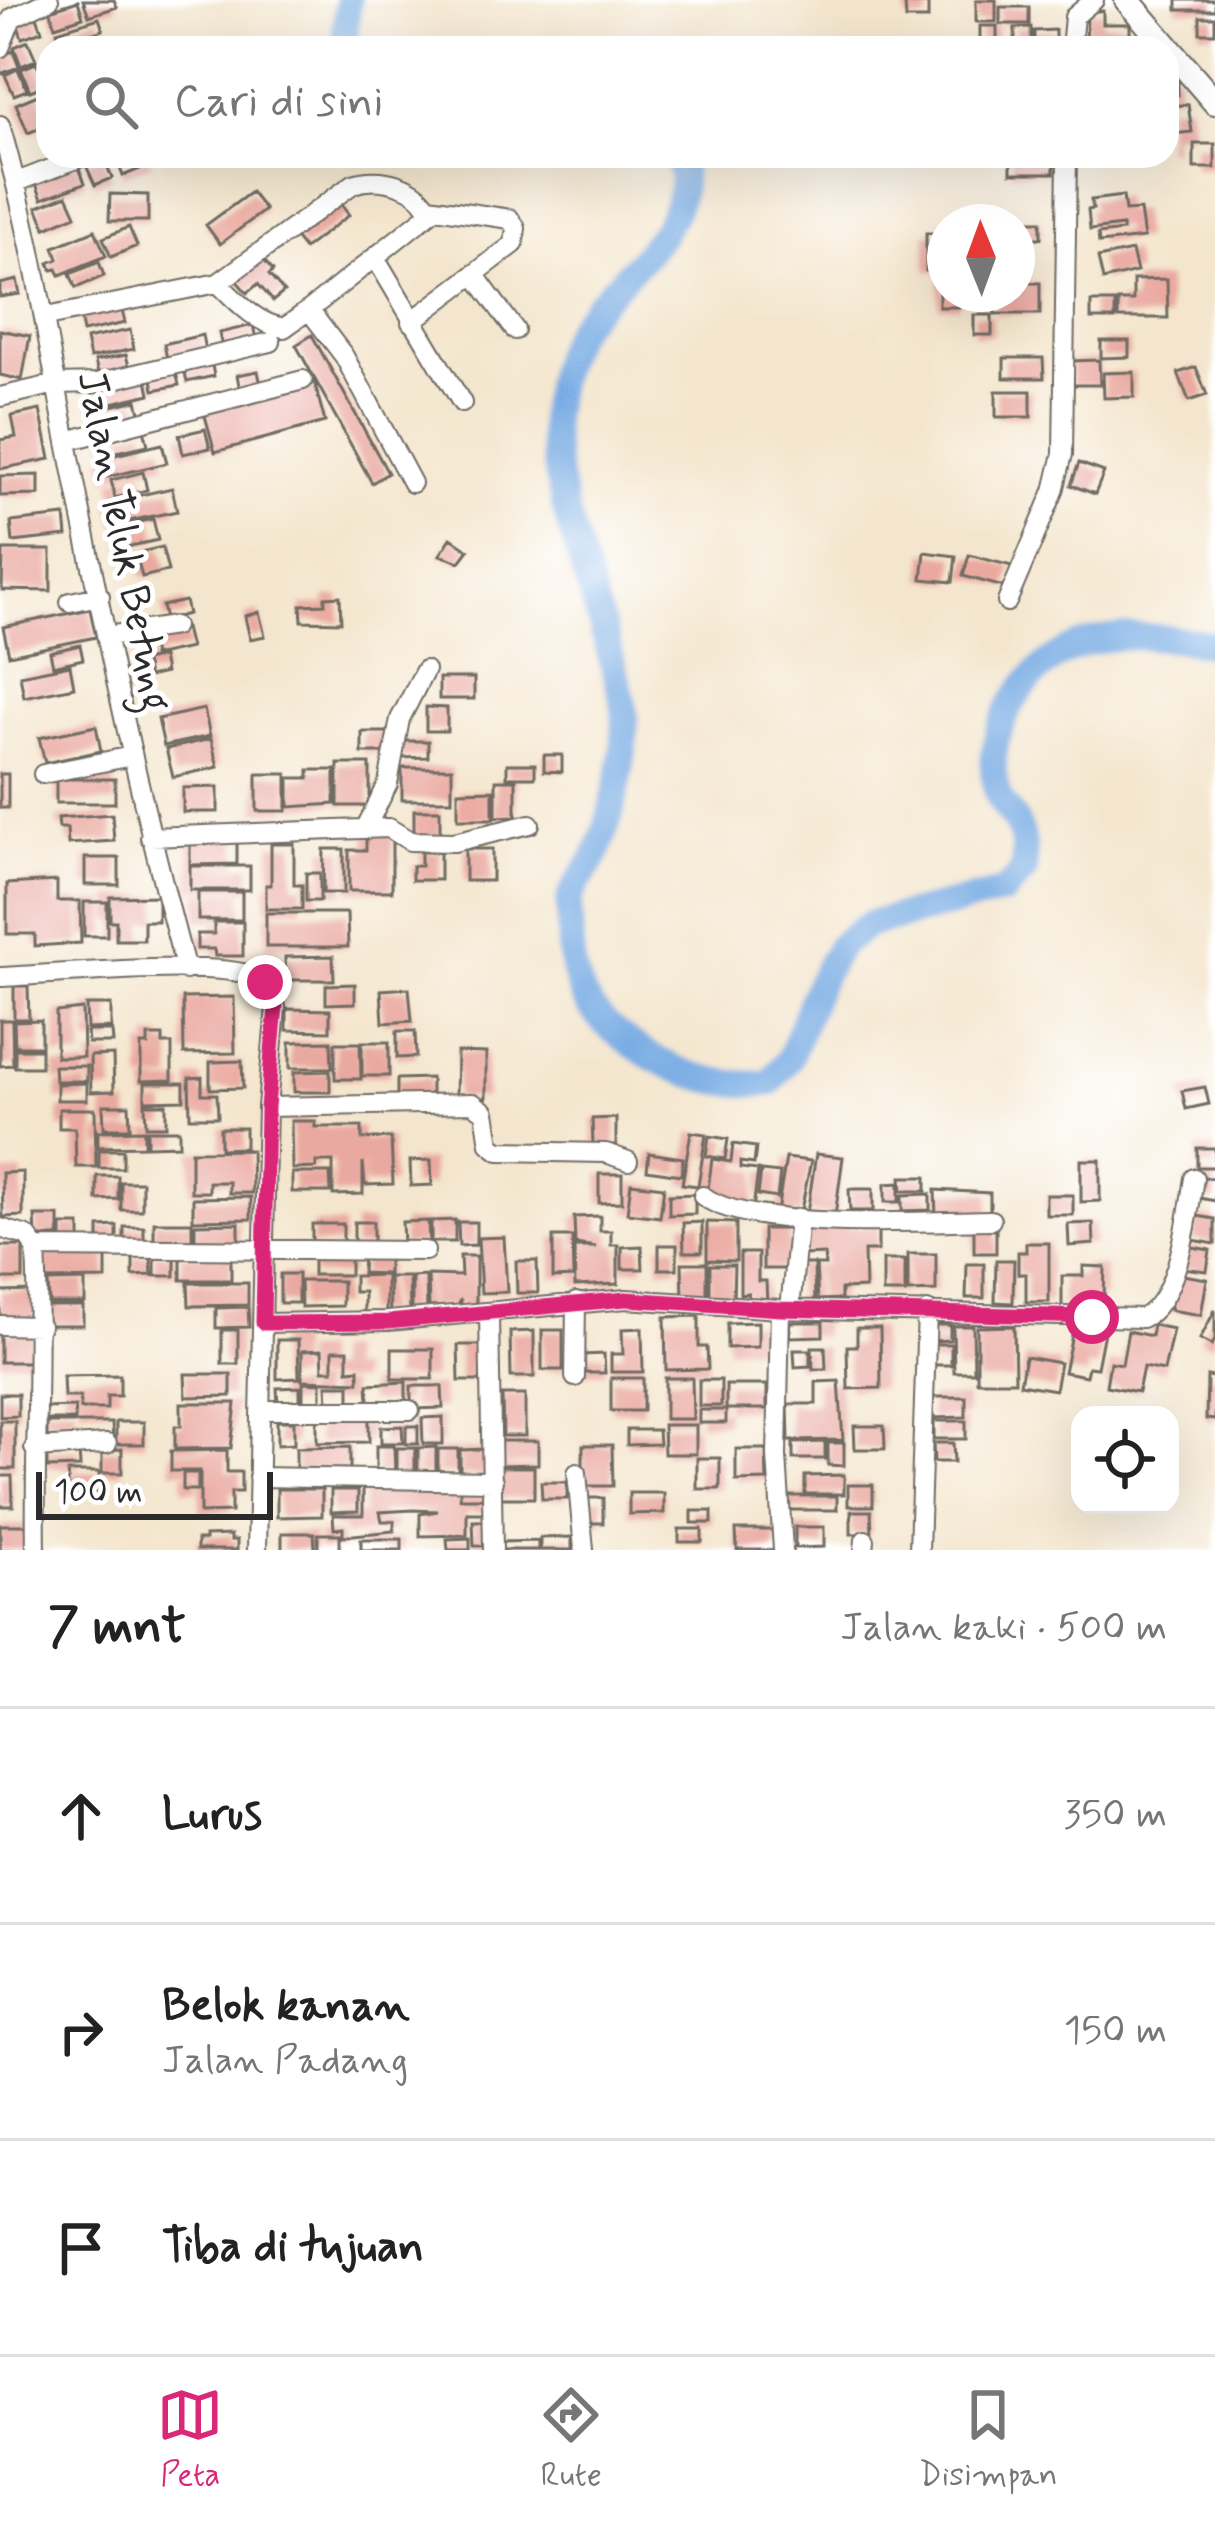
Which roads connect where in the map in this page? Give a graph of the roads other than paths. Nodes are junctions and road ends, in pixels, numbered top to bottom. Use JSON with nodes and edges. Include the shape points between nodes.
{"nodes":[{"id":1,"x":49,"y":0,"type":"edge"},
{"id":2,"x":1094,"y":0,"type":"edge"},
{"id":3,"x":1127,"y":0,"type":"edge"},
{"id":4,"x":1072,"y":36,"type":"edge"},
{"id":5,"x":1158,"y":36,"type":"edge"},
{"id":6,"x":0,"y":48,"type":"edge"},
{"id":7,"x":1179,"y":60,"type":"edge"},
{"id":8,"x":1215,"y":102,"type":"edge"},
{"id":9,"x":0,"y":125,"type":"edge"},
{"id":10,"x":53,"y":168,"type":"edge"},
{"id":11,"x":1067,"y":168,"type":"edge"},
{"id":12,"x":17,"y":182,"type":"junction"},
{"id":13,"x":429,"y":207,"type":"junction"},
{"id":14,"x":375,"y":257,"type":"junction"},
{"id":15,"x":474,"y":274,"type":"junction"},
{"id":16,"x":218,"y":283,"type":"junction"},
{"id":17,"x":309,"y":310,"type":"junction"},
{"id":18,"x":46,"y":317,"type":"junction"},
{"id":19,"x":411,"y":322,"type":"junction"},
{"id":20,"x":514,"y":330,"type":"dead end"},
{"id":21,"x":271,"y":342,"type":"dead end"},
{"id":22,"x":303,"y":380,"type":"dead end"},
{"id":23,"x":56,"y":384,"type":"junction"},
{"id":24,"x":0,"y":397,"type":"edge"},
{"id":25,"x":462,"y":403,"type":"dead end"},
{"id":26,"x":67,"y":441,"type":"junction"},
{"id":27,"x":412,"y":483,"type":"dead end"},
{"id":28,"x":100,"y":596,"type":"junction"},
{"id":29,"x":70,"y":602,"type":"dead end"},
{"id":30,"x":1007,"y":602,"type":"dead end"},
{"id":31,"x":174,"y":626,"type":"dead end"},
{"id":32,"x":107,"y":636,"type":"junction"},
{"id":33,"x":425,"y":670,"type":"dead end"},
{"id":34,"x":132,"y":756,"type":"junction"},
{"id":35,"x":43,"y":774,"type":"dead end"},
{"id":36,"x":530,"y":824,"type":"dead end"},
{"id":37,"x":364,"y":829,"type":"junction"},
{"id":38,"x":150,"y":837,"type":"junction"},
{"id":39,"x":186,"y":970,"type":"junction"},
{"id":40,"x":0,"y":977,"type":"edge"},
{"id":41,"x":267,"y":1107,"type":"junction"},
{"id":42,"x":628,"y":1161,"type":"dead end"},
{"id":43,"x":1194,"y":1178,"type":"dead end"},
{"id":44,"x":703,"y":1196,"type":"dead end"},
{"id":45,"x":799,"y":1218,"type":"junction"},
{"id":46,"x":991,"y":1220,"type":"dead end"},
{"id":47,"x":0,"y":1228,"type":"edge"},
{"id":48,"x":36,"y":1248,"type":"junction"},
{"id":49,"x":263,"y":1249,"type":"junction"},
{"id":50,"x":424,"y":1251,"type":"dead end"},
{"id":51,"x":576,"y":1302,"type":"junction"},
{"id":52,"x":785,"y":1309,"type":"junction"},
{"id":53,"x":927,"y":1311,"type":"junction"},
{"id":54,"x":489,"y":1314,"type":"junction"},
{"id":55,"x":263,"y":1323,"type":"junction"},
{"id":56,"x":0,"y":1324,"type":"edge"},
{"id":57,"x":40,"y":1326,"type":"junction"},
{"id":58,"x":574,"y":1377,"type":"dead end"},
{"id":59,"x":261,"y":1410,"type":"junction"},
{"id":60,"x":410,"y":1410,"type":"dead end"},
{"id":61,"x":107,"y":1444,"type":"dead end"},
{"id":62,"x":34,"y":1448,"type":"junction"},
{"id":63,"x":577,"y":1473,"type":"dead end"},
{"id":64,"x":258,"y":1478,"type":"junction"},
{"id":65,"x":493,"y":1481,"type":"junction"},
{"id":66,"x":36,"y":1550,"type":"edge"},
{"id":67,"x":257,"y":1550,"type":"edge"},
{"id":68,"x":493,"y":1550,"type":"edge"},
{"id":69,"x":584,"y":1550,"type":"edge"},
{"id":70,"x":783,"y":1550,"type":"edge"},
{"id":71,"x":919,"y":1550,"type":"edge"}],
"edges":[{"from":1,"to":6,"type":"street","via":[[12,18]]},
{"from":2,"to":4,"type":"street","via":[[1074,16]]},
{"from":3,"to":5,"type":"street"},
{"from":7,"to":8,"type":"street"},
{"from":9,"to":12,"type":"street","name":"Jalan Teluk Betung"},
{"from":10,"to":12,"type":"street"},
{"from":11,"to":30,"type":"street","via":[[1063,454]]},
{"from":12,"to":18,"type":"street","name":"Jalan Teluk Betung"},
{"from":13,"to":14,"type":"street"},
{"from":13,"to":15,"type":"street","via":[[514,224],[514,244]]},
{"from":13,"to":16,"type":"street","via":[[417,194],[366,179]]},
{"from":14,"to":17,"type":"street"},
{"from":14,"to":19,"type":"street"},
{"from":15,"to":19,"type":"street"},
{"from":15,"to":20,"type":"street"},
{"from":16,"to":17,"type":"street","via":[[274,326]]},
{"from":16,"to":18,"type":"street"},
{"from":17,"to":27,"type":"street","via":[[344,356]]},
{"from":18,"to":23,"type":"street","name":"Jalan Teluk Betung"},
{"from":19,"to":25,"type":"street"},
{"from":21,"to":23,"type":"street","via":[[98,383]]},
{"from":22,"to":26,"type":"street"},
{"from":23,"to":24,"type":"street"},
{"from":23,"to":26,"type":"street","name":"Jalan Teluk Betung"},
{"from":26,"to":28,"type":"street","name":"Jalan Teluk Betung"},
{"from":28,"to":29,"type":"street"},
{"from":28,"to":32,"type":"street","name":"Jalan Teluk Betung"},
{"from":31,"to":32,"type":"street"},
{"from":32,"to":34,"type":"street","name":"Jalan Teluk Betung"},
{"from":33,"to":37,"type":"street"},
{"from":34,"to":35,"type":"street"},
{"from":34,"to":38,"type":"street","name":"Jalan Teluk Betung"},
{"from":36,"to":37,"type":"street","via":[[454,842]]},
{"from":37,"to":38,"type":"street"},
{"from":38,"to":39,"type":"street","name":"Jalan Teluk Betung"},
{"from":39,"to":40,"type":"street"},
{"from":39,"to":41,"type":"street","via":[[254,976],[272,992]]},
{"from":41,"to":42,"type":"street","via":[[473,1103],[485,1112],[490,1144],[499,1150],[606,1153]]},
{"from":41,"to":49,"type":"street"},
{"from":43,"to":53,"type":"street","via":[[1180,1253],[1149,1316]]},
{"from":44,"to":45,"type":"street"},
{"from":45,"to":46,"type":"street"},
{"from":45,"to":52,"type":"street"},
{"from":47,"to":48,"type":"street","via":[[27,1236]]},
{"from":48,"to":49,"type":"street"},
{"from":48,"to":57,"type":"street"},
{"from":49,"to":50,"type":"street"},
{"from":49,"to":55,"type":"street"},
{"from":51,"to":52,"type":"street"},
{"from":51,"to":54,"type":"street"},
{"from":51,"to":58,"type":"street"},
{"from":52,"to":53,"type":"street"},
{"from":52,"to":70,"type":"street","via":[[777,1456]]},
{"from":53,"to":71,"type":"street"},
{"from":54,"to":55,"type":"street"},
{"from":54,"to":65,"type":"street"},
{"from":55,"to":59,"type":"street"},
{"from":56,"to":57,"type":"street"},
{"from":57,"to":62,"type":"street"},
{"from":59,"to":60,"type":"street"},
{"from":59,"to":64,"type":"street"},
{"from":61,"to":62,"type":"street"},
{"from":62,"to":66,"type":"street"},
{"from":63,"to":69,"type":"street"},
{"from":64,"to":65,"type":"street"},
{"from":64,"to":67,"type":"street"},
{"from":65,"to":68,"type":"street"}]}
